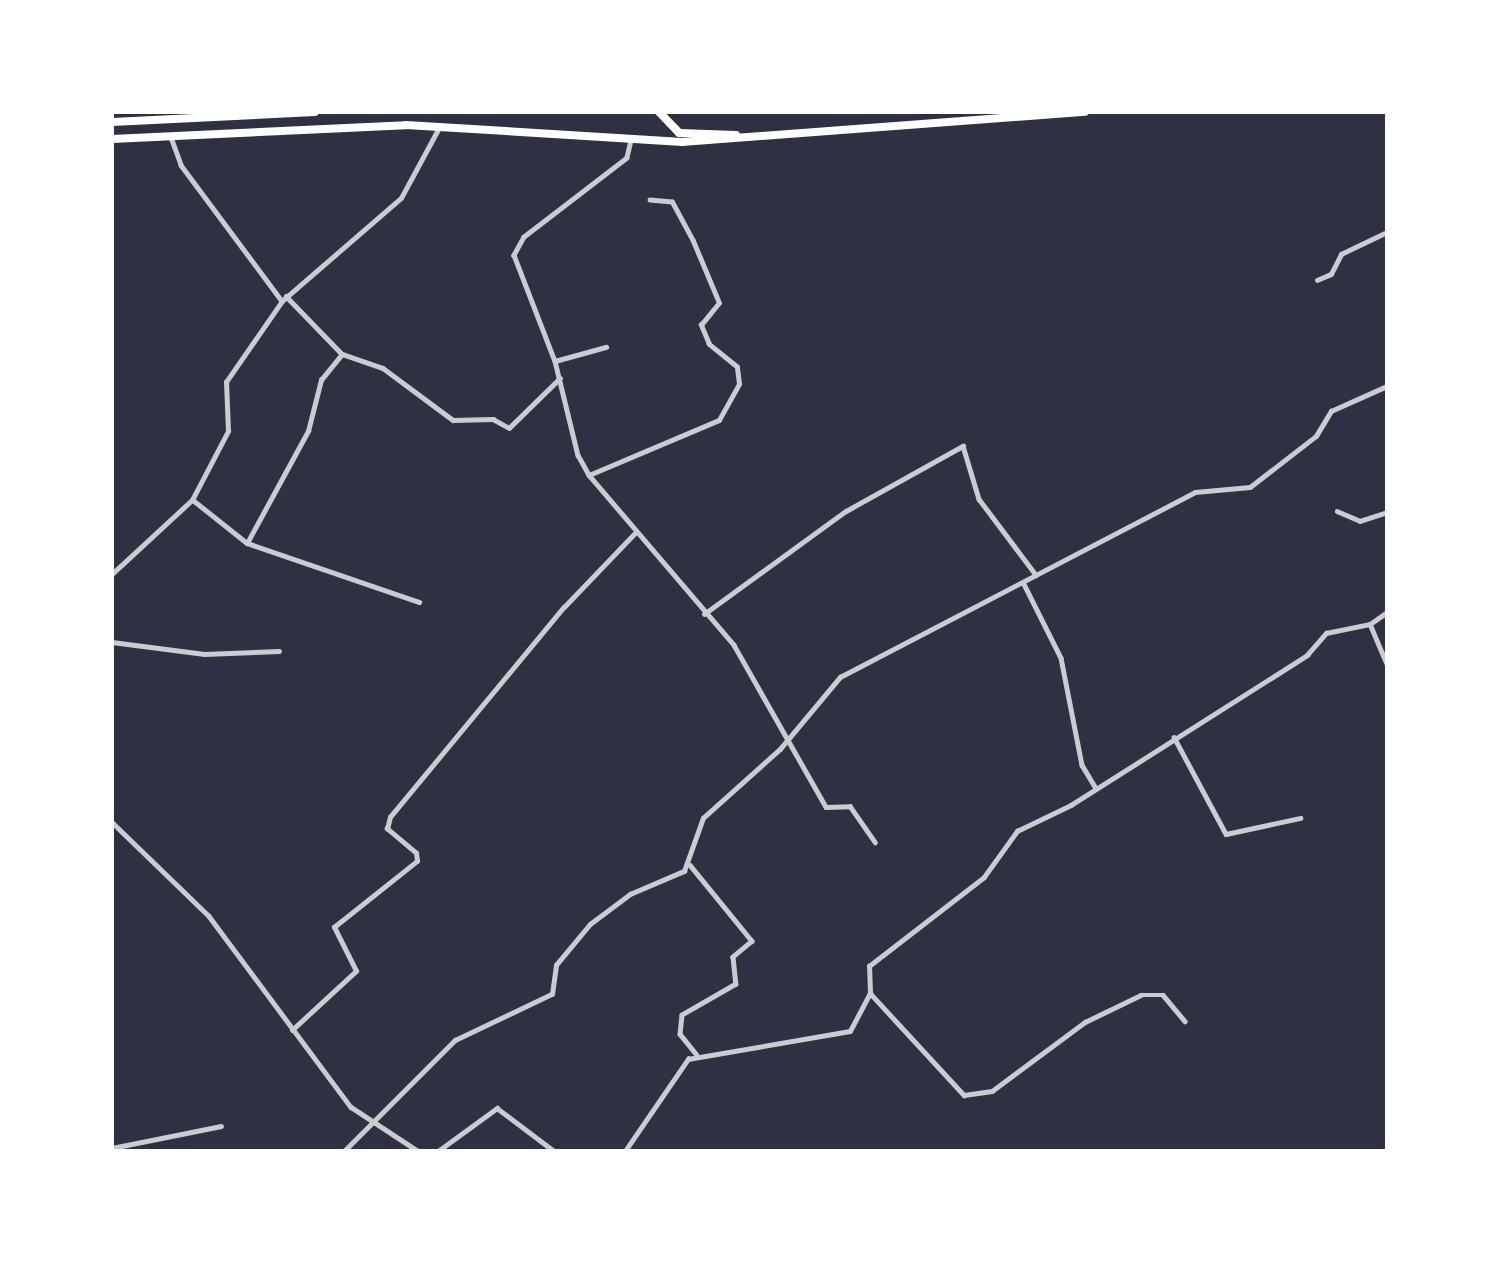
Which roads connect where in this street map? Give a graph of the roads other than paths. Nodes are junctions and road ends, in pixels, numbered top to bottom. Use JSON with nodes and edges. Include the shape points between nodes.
{"nodes":[{"id":1,"x":315,"y":112,"type":"edge"},
{"id":2,"x":660,"y":112,"type":"edge"},
{"id":3,"x":1085,"y":112,"type":"edge"},
{"id":4,"x":112,"y":122,"type":"edge"},
{"id":5,"x":440,"y":126,"type":"junction"},
{"id":6,"x":799,"y":135,"type":"junction"},
{"id":7,"x":171,"y":136,"type":"junction"},
{"id":8,"x":112,"y":139,"type":"edge"},
{"id":9,"x":631,"y":140,"type":"junction"},
{"id":10,"x":650,"y":200,"type":"dead end"},
{"id":11,"x":1387,"y":232,"type":"edge"},
{"id":12,"x":1317,"y":280,"type":"dead end"},
{"id":13,"x":284,"y":299,"type":"junction"},
{"id":14,"x":606,"y":347,"type":"dead end"},
{"id":15,"x":342,"y":354,"type":"junction"},
{"id":16,"x":555,"y":360,"type":"junction"},
{"id":17,"x":559,"y":378,"type":"junction"},
{"id":18,"x":1387,"y":386,"type":"edge"},
{"id":19,"x":589,"y":475,"type":"junction"},
{"id":20,"x":192,"y":500,"type":"junction"},
{"id":21,"x":1337,"y":512,"type":"dead end"},
{"id":22,"x":1387,"y":512,"type":"edge"},
{"id":23,"x":636,"y":532,"type":"junction"},
{"id":24,"x":247,"y":542,"type":"junction"},
{"id":25,"x":112,"y":555,"type":"edge"},
{"id":26,"x":119,"y":562,"type":"junction"},
{"id":27,"x":112,"y":574,"type":"edge"},
{"id":28,"x":1036,"y":575,"type":"junction"},
{"id":29,"x":1023,"y":582,"type":"junction"},
{"id":30,"x":419,"y":602,"type":"dead end"},
{"id":31,"x":1387,"y":612,"type":"edge"},
{"id":32,"x":704,"y":614,"type":"junction"},
{"id":33,"x":1370,"y":624,"type":"junction"},
{"id":34,"x":112,"y":642,"type":"edge"},
{"id":35,"x":279,"y":651,"type":"dead end"},
{"id":36,"x":1387,"y":664,"type":"edge"},
{"id":37,"x":787,"y":736,"type":"junction"},
{"id":38,"x":1174,"y":737,"type":"junction"},
{"id":39,"x":1097,"y":788,"type":"junction"},
{"id":40,"x":1300,"y":818,"type":"dead end"},
{"id":41,"x":112,"y":822,"type":"edge"},
{"id":42,"x":875,"y":842,"type":"dead end"},
{"id":43,"x":690,"y":865,"type":"junction"},
{"id":44,"x":870,"y":993,"type":"junction"},
{"id":45,"x":1185,"y":1021,"type":"dead end"},
{"id":46,"x":292,"y":1030,"type":"junction"},
{"id":47,"x":696,"y":1054,"type":"junction"},
{"id":48,"x":372,"y":1120,"type":"junction"},
{"id":49,"x":221,"y":1126,"type":"dead end"},
{"id":50,"x":112,"y":1148,"type":"edge"},
{"id":51,"x":344,"y":1151,"type":"edge"},
{"id":52,"x":418,"y":1151,"type":"edge"},
{"id":53,"x":438,"y":1151,"type":"edge"},
{"id":54,"x":554,"y":1151,"type":"edge"},
{"id":55,"x":625,"y":1151,"type":"edge"}],
"edges":[{"from":1,"to":4,"type":"highway"},
{"from":2,"to":6,"type":"highway","via":[[679,133]]},
{"from":3,"to":6,"type":"highway"},
{"from":5,"to":7,"type":"highway"},
{"from":5,"to":9,"type":"highway"},
{"from":5,"to":13,"type":"street","via":[[401,198]]},
{"from":6,"to":9,"type":"highway"},
{"from":7,"to":8,"type":"highway"},
{"from":7,"to":13,"type":"street","via":[[181,165]]},
{"from":9,"to":16,"type":"street","via":[[626,158],[524,237],[514,255]]},
{"from":10,"to":19,"type":"street","via":[[672,202],[693,241],[719,303],[701,325],[709,344],[737,367],[739,384],[719,420]]},
{"from":11,"to":12,"type":"street","via":[[1341,254],[1331,274]]},
{"from":13,"to":15,"type":"street"},
{"from":13,"to":20,"type":"street","via":[[226,382],[228,431]]},
{"from":14,"to":16,"type":"street"},
{"from":15,"to":17,"type":"street","via":[[383,368],[446,418],[493,419],[509,428]]},
{"from":15,"to":24,"type":"street","via":[[321,380],[308,431]]},
{"from":16,"to":17,"type":"street"},
{"from":17,"to":19,"type":"street"},
{"from":18,"to":28,"type":"street","via":[[1331,411],[1316,436],[1250,487],[1195,492]]},
{"from":19,"to":23,"type":"street"},
{"from":20,"to":24,"type":"street"},
{"from":20,"to":26,"type":"street"},
{"from":21,"to":22,"type":"street","via":[[1360,521]]},
{"from":23,"to":32,"type":"street"},
{"from":23,"to":46,"type":"street","via":[[564,607],[390,817],[387,829],[416,853],[417,861],[334,927],[356,971]]},
{"from":24,"to":30,"type":"street"},
{"from":25,"to":26,"type":"street"},
{"from":26,"to":27,"type":"street"},
{"from":28,"to":29,"type":"street"},
{"from":28,"to":32,"type":"street","via":[[979,499],[963,446],[846,510]]},
{"from":29,"to":37,"type":"street","via":[[840,677]]},
{"from":29,"to":39,"type":"street","via":[[1065,670],[1087,779]]},
{"from":31,"to":33,"type":"street"},
{"from":32,"to":37,"type":"street","via":[[734,645]]},
{"from":33,"to":36,"type":"street"},
{"from":33,"to":38,"type":"street","via":[[1326,633],[1307,655]]},
{"from":34,"to":35,"type":"street","via":[[204,654]]},
{"from":37,"to":42,"type":"street","via":[[826,807],[850,806]]},
{"from":37,"to":43,"type":"street","via":[[698,825]]},
{"from":38,"to":39,"type":"street"},
{"from":38,"to":40,"type":"street","via":[[1226,834]]},
{"from":39,"to":44,"type":"street","via":[[1017,831],[984,877],[880,954],[869,966]]},
{"from":41,"to":46,"type":"street","via":[[180,882]]},
{"from":43,"to":47,"type":"street","via":[[752,941],[733,957],[736,984],[681,1015],[680,1034]]},
{"from":43,"to":48,"type":"street","via":[[630,894],[590,924],[556,965],[552,994],[466,1032]]},
{"from":44,"to":45,"type":"street","via":[[964,1095],[992,1091],[1085,1022],[1141,995],[1163,995]]},
{"from":44,"to":47,"type":"street","via":[[856,1025],[841,1035]]},
{"from":46,"to":48,"type":"street","via":[[337,1091]]},
{"from":47,"to":55,"type":"street"},
{"from":48,"to":51,"type":"street"},
{"from":48,"to":52,"type":"street"},
{"from":49,"to":50,"type":"street"},
{"from":53,"to":54,"type":"street","via":[[497,1108]]}]}
